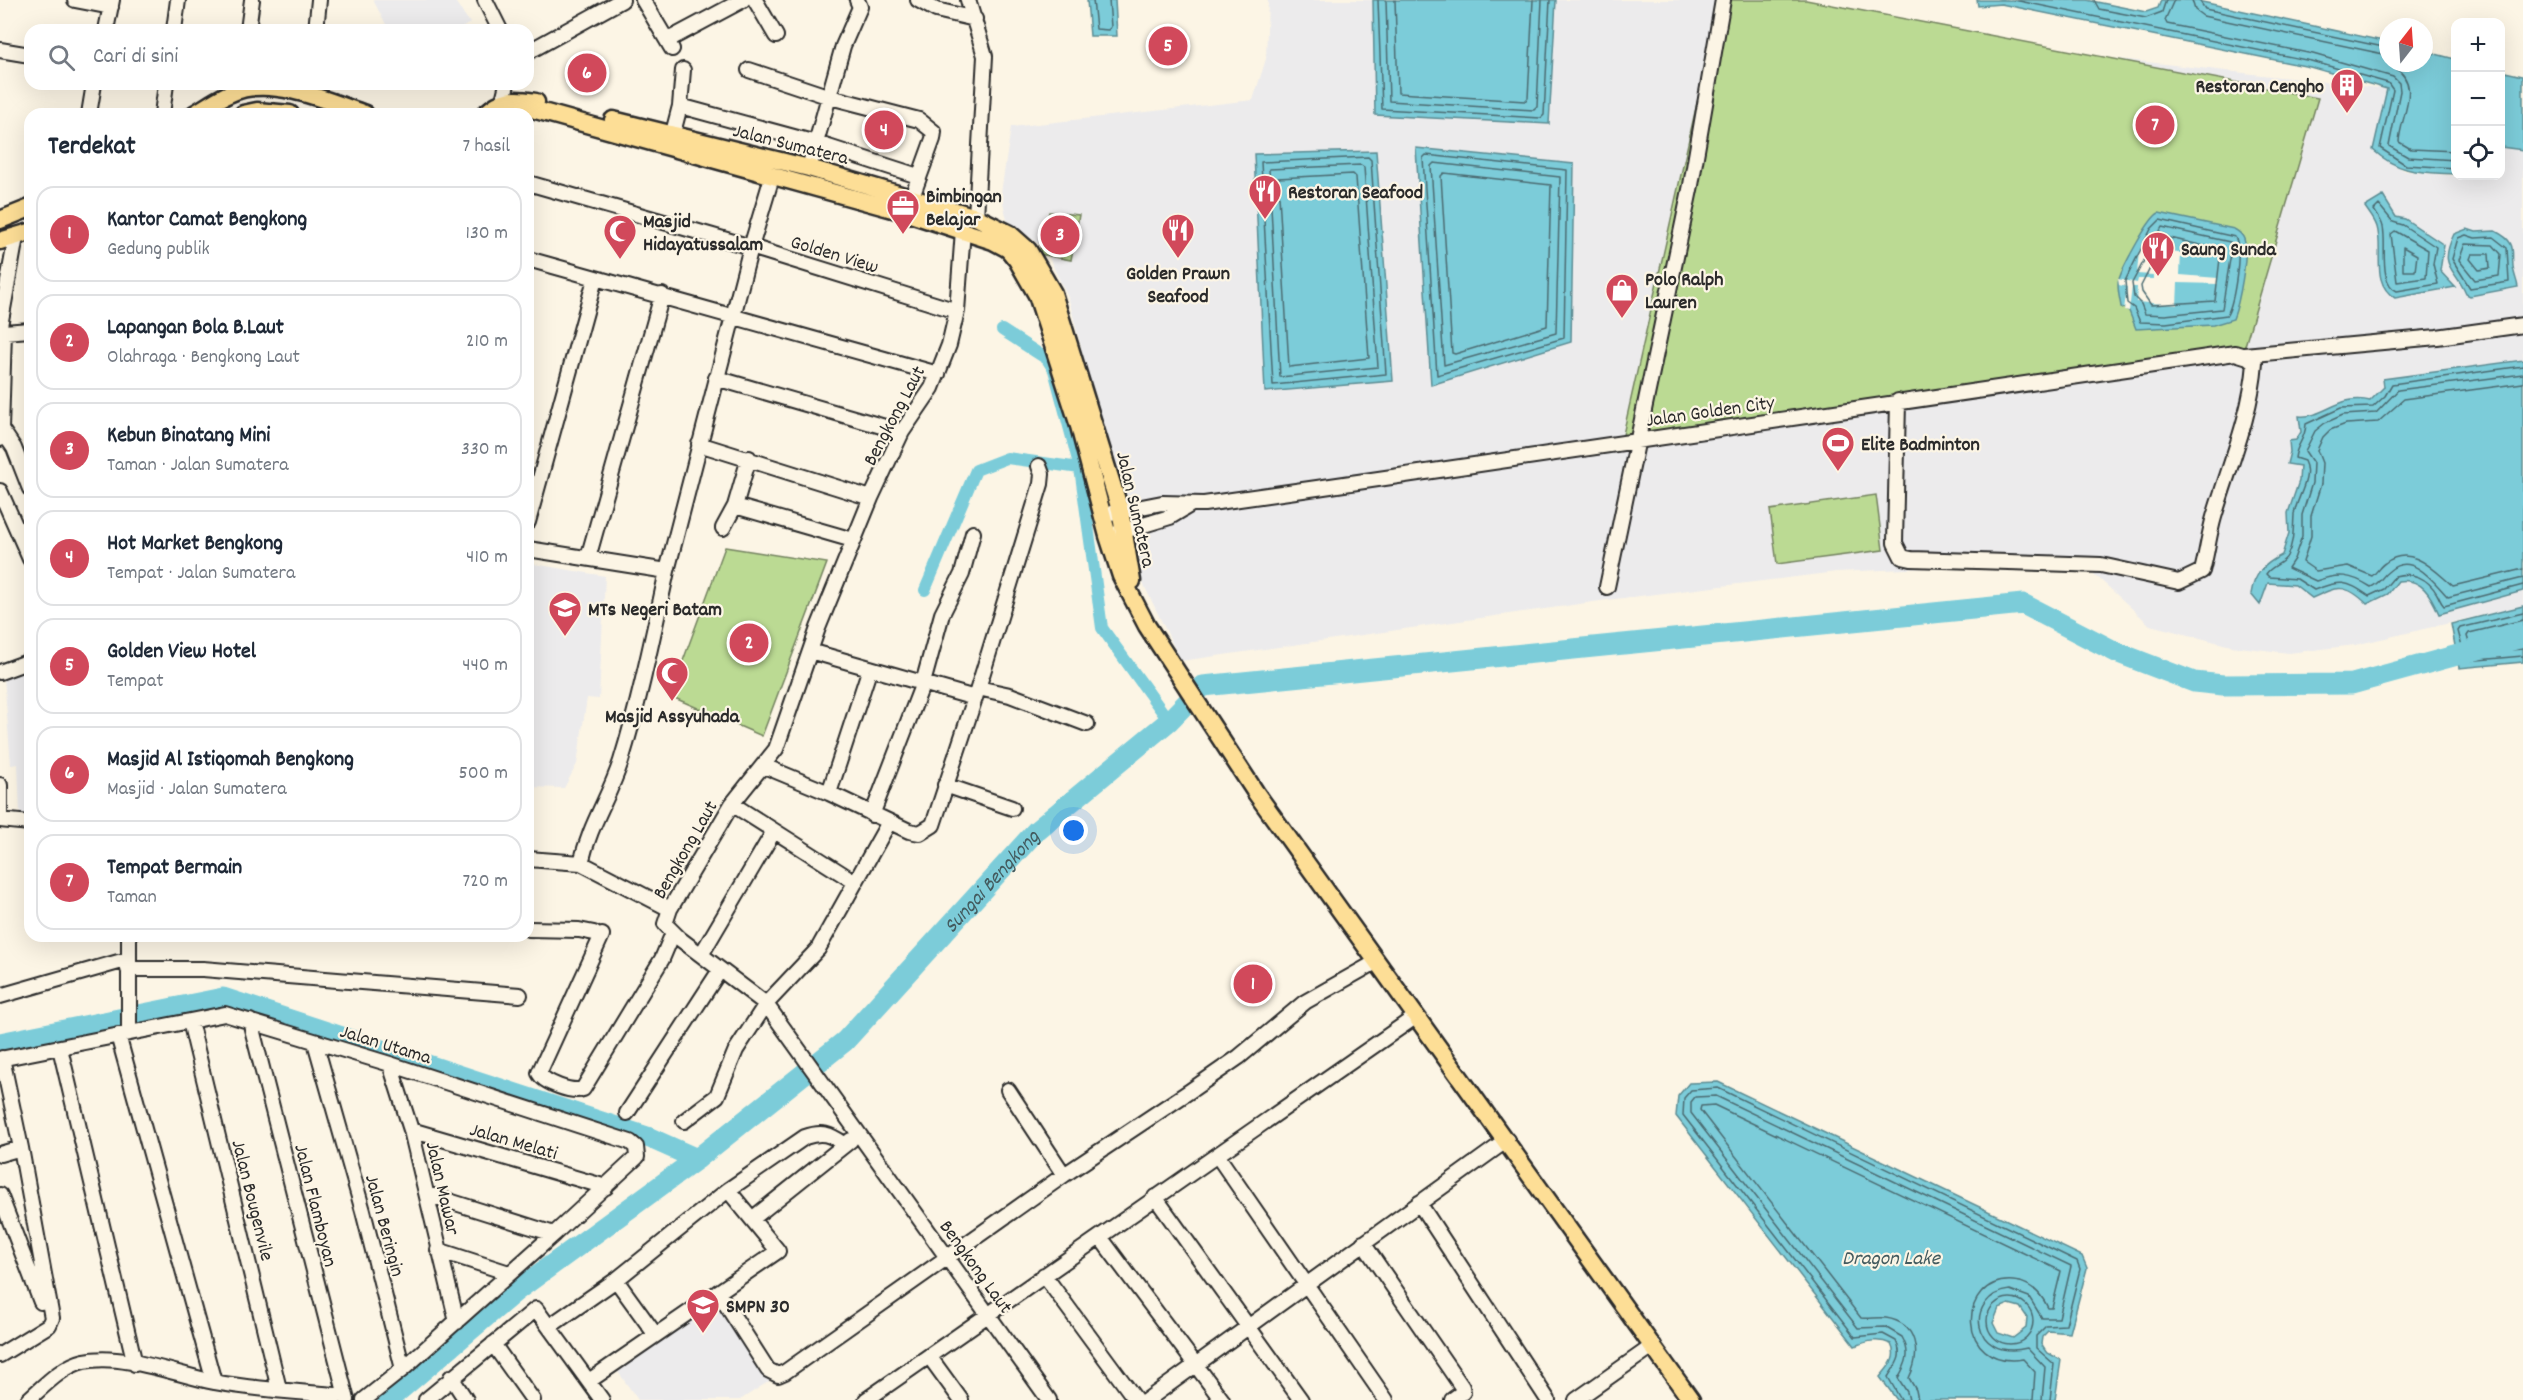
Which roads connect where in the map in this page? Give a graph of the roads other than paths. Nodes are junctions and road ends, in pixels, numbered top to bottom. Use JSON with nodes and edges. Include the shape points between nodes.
{"nodes":[{"id":1,"x":75,"y":0,"type":"edge"},
{"id":2,"x":178,"y":0,"type":"edge"},
{"id":3,"x":252,"y":0,"type":"edge"},
{"id":4,"x":319,"y":0,"type":"edge"},
{"id":5,"x":485,"y":0,"type":"edge"},
{"id":6,"x":622,"y":0,"type":"edge"},
{"id":7,"x":643,"y":0,"type":"edge"},
{"id":8,"x":743,"y":0,"type":"edge"},
{"id":9,"x":755,"y":0,"type":"edge"},
{"id":10,"x":857,"y":0,"type":"edge"},
{"id":11,"x":918,"y":0,"type":"edge"},
{"id":12,"x":968,"y":0,"type":"edge"},
{"id":13,"x":1723,"y":0,"type":"edge"},
{"id":14,"x":112,"y":3,"type":"edge"},
{"id":15,"x":975,"y":19,"type":"junction"},
{"id":16,"x":107,"y":24,"type":"edge"},
{"id":17,"x":175,"y":24,"type":"edge"},
{"id":18,"x":249,"y":24,"type":"edge"},
{"id":19,"x":317,"y":24,"type":"edge"},
{"id":20,"x":497,"y":24,"type":"edge"},
{"id":21,"x":776,"y":36,"type":"dead end"},
{"id":22,"x":534,"y":49,"type":"edge"},
{"id":23,"x":0,"y":50,"type":"edge"},
{"id":24,"x":24,"y":54,"type":"edge"},
{"id":25,"x":683,"y":70,"type":"dead end"},
{"id":26,"x":749,"y":70,"type":"dead end"},
{"id":27,"x":93,"y":90,"type":"edge"},
{"id":28,"x":165,"y":90,"type":"edge"},
{"id":29,"x":235,"y":90,"type":"edge"},
{"id":30,"x":311,"y":90,"type":"edge"},
{"id":31,"x":830,"y":97,"type":"junction"},
{"id":32,"x":506,"y":99,"type":"edge"},
{"id":33,"x":680,"y":106,"type":"junction"},
{"id":34,"x":90,"y":108,"type":"edge"},
{"id":35,"x":163,"y":108,"type":"edge"},
{"id":36,"x":206,"y":108,"type":"edge"},
{"id":37,"x":352,"y":108,"type":"edge"},
{"id":38,"x":493,"y":108,"type":"edge"},
{"id":39,"x":671,"y":141,"type":"junction"},
{"id":40,"x":816,"y":143,"type":"junction"},
{"id":41,"x":809,"y":168,"type":"junction"},
{"id":42,"x":918,"y":176,"type":"junction"},
{"id":43,"x":772,"y":177,"type":"junction"},
{"id":44,"x":534,"y":185,"type":"edge"},
{"id":45,"x":912,"y":197,"type":"junction"},
{"id":46,"x":24,"y":210,"type":"edge"},
{"id":47,"x":976,"y":216,"type":"junction"},
{"id":48,"x":0,"y":219,"type":"edge"},
{"id":49,"x":963,"y":230,"type":"junction"},
{"id":50,"x":15,"y":237,"type":"edge"},
{"id":51,"x":751,"y":247,"type":"junction"},
{"id":52,"x":534,"y":261,"type":"edge"},
{"id":53,"x":595,"y":279,"type":"junction"},
{"id":54,"x":662,"y":295,"type":"junction"},
{"id":55,"x":957,"y":311,"type":"junction"},
{"id":56,"x":733,"y":317,"type":"junction"},
{"id":57,"x":1,"y":318,"type":"edge"},
{"id":58,"x":2523,"y":325,"type":"edge"},
{"id":59,"x":24,"y":330,"type":"edge"},
{"id":60,"x":2240,"y":354,"type":"junction"},
{"id":61,"x":938,"y":374,"type":"junction"},
{"id":62,"x":716,"y":378,"type":"junction"},
{"id":63,"x":1898,"y":401,"type":"junction"},
{"id":64,"x":902,"y":432,"type":"junction"},
{"id":65,"x":3,"y":438,"type":"edge"},
{"id":66,"x":1638,"y":440,"type":"junction"},
{"id":67,"x":699,"y":444,"type":"junction"},
{"id":68,"x":749,"y":458,"type":"junction"},
{"id":69,"x":1039,"y":466,"type":"dead end"},
{"id":70,"x":24,"y":474,"type":"edge"},
{"id":71,"x":0,"y":490,"type":"edge"},
{"id":72,"x":871,"y":498,"type":"junction"},
{"id":73,"x":534,"y":500,"type":"edge"},
{"id":74,"x":1190,"y":505,"type":"junction"},
{"id":75,"x":735,"y":506,"type":"junction"},
{"id":76,"x":1120,"y":510,"type":"junction"},
{"id":77,"x":1102,"y":516,"type":"junction"},
{"id":78,"x":723,"y":528,"type":"dead end"},
{"id":79,"x":973,"y":533,"type":"dead end"},
{"id":80,"x":1115,"y":534,"type":"junction"},
{"id":81,"x":853,"y":540,"type":"junction"},
{"id":82,"x":24,"y":545,"type":"edge"},
{"id":83,"x":534,"y":550,"type":"edge"},
{"id":84,"x":588,"y":558,"type":"junction"},
{"id":85,"x":667,"y":571,"type":"junction"},
{"id":86,"x":1607,"y":587,"type":"dead end"},
{"id":87,"x":810,"y":651,"type":"junction"},
{"id":88,"x":24,"y":663,"type":"edge"},
{"id":89,"x":870,"y":668,"type":"junction"},
{"id":90,"x":0,"y":672,"type":"edge"},
{"id":91,"x":923,"y":683,"type":"junction"},
{"id":92,"x":977,"y":693,"type":"junction"},
{"id":93,"x":1087,"y":724,"type":"dead end"},
{"id":94,"x":764,"y":766,"type":"junction"},
{"id":95,"x":0,"y":785,"type":"edge"},
{"id":96,"x":945,"y":785,"type":"junction"},
{"id":97,"x":829,"y":793,"type":"junction"},
{"id":98,"x":732,"y":804,"type":"junction"},
{"id":99,"x":1012,"y":808,"type":"dead end"},
{"id":100,"x":872,"y":815,"type":"junction"},
{"id":101,"x":0,"y":818,"type":"edge"},
{"id":102,"x":24,"y":822,"type":"edge"},
{"id":103,"x":888,"y":824,"type":"junction"},
{"id":104,"x":774,"y":831,"type":"junction"},
{"id":105,"x":534,"y":859,"type":"edge"},
{"id":106,"x":581,"y":863,"type":"junction"},
{"id":107,"x":855,"y":882,"type":"junction"},
{"id":108,"x":670,"y":909,"type":"junction"},
{"id":109,"x":534,"y":929,"type":"edge"},
{"id":110,"x":673,"y":933,"type":"junction"},
{"id":111,"x":129,"y":942,"type":"edge"},
{"id":112,"x":701,"y":955,"type":"junction"},
{"id":113,"x":1376,"y":962,"type":"junction"},
{"id":114,"x":129,"y":964,"type":"junction"},
{"id":115,"x":720,"y":970,"type":"junction"},
{"id":116,"x":520,"y":995,"type":"dead end"},
{"id":117,"x":0,"y":996,"type":"edge"},
{"id":118,"x":766,"y":1004,"type":"junction"},
{"id":119,"x":1414,"y":1017,"type":"junction"},
{"id":120,"x":190,"y":1021,"type":"junction"},
{"id":121,"x":250,"y":1021,"type":"junction"},
{"id":122,"x":126,"y":1031,"type":"junction"},
{"id":123,"x":315,"y":1042,"type":"junction"},
{"id":124,"x":60,"y":1048,"type":"junction"},
{"id":125,"x":1,"y":1058,"type":"edge"},
{"id":126,"x":390,"y":1064,"type":"junction"},
{"id":127,"x":1008,"y":1090,"type":"dead end"},
{"id":128,"x":627,"y":1113,"type":"dead end"},
{"id":129,"x":684,"y":1121,"type":"dead end"},
{"id":130,"x":411,"y":1130,"type":"junction"},
{"id":131,"x":859,"y":1135,"type":"junction"},
{"id":132,"x":1506,"y":1140,"type":"junction"},
{"id":133,"x":843,"y":1144,"type":"junction"},
{"id":134,"x":21,"y":1148,"type":"junction"},
{"id":135,"x":0,"y":1154,"type":"edge"},
{"id":136,"x":1217,"y":1155,"type":"junction"},
{"id":137,"x":1064,"y":1175,"type":"junction"},
{"id":138,"x":606,"y":1187,"type":"junction"},
{"id":139,"x":728,"y":1190,"type":"junction"},
{"id":140,"x":427,"y":1194,"type":"junction"},
{"id":141,"x":0,"y":1195,"type":"edge"},
{"id":142,"x":1155,"y":1197,"type":"junction"},
{"id":143,"x":1419,"y":1203,"type":"junction"},
{"id":144,"x":752,"y":1219,"type":"junction"},
{"id":145,"x":554,"y":1234,"type":"junction"},
{"id":146,"x":1100,"y":1237,"type":"junction"},
{"id":147,"x":1364,"y":1243,"type":"junction"},
{"id":148,"x":438,"y":1250,"type":"junction"},
{"id":149,"x":947,"y":1258,"type":"junction"},
{"id":150,"x":509,"y":1273,"type":"junction"},
{"id":151,"x":1044,"y":1275,"type":"junction"},
{"id":152,"x":616,"y":1280,"type":"junction"},
{"id":153,"x":1305,"y":1284,"type":"junction"},
{"id":154,"x":718,"y":1292,"type":"junction"},
{"id":155,"x":988,"y":1314,"type":"junction"},
{"id":156,"x":50,"y":1320,"type":"junction"},
{"id":157,"x":457,"y":1322,"type":"junction"},
{"id":158,"x":1248,"y":1325,"type":"junction"},
{"id":159,"x":550,"y":1326,"type":"junction"},
{"id":160,"x":655,"y":1334,"type":"junction"},
{"id":161,"x":493,"y":1344,"type":"junction"},
{"id":162,"x":1654,"y":1345,"type":"junction"},
{"id":163,"x":0,"y":1355,"type":"edge"},
{"id":164,"x":929,"y":1356,"type":"junction"},
{"id":165,"x":135,"y":1364,"type":"junction"},
{"id":166,"x":1197,"y":1366,"type":"junction"},
{"id":167,"x":403,"y":1369,"type":"junction"},
{"id":168,"x":451,"y":1377,"type":"junction"},
{"id":169,"x":589,"y":1381,"type":"junction"},
{"id":170,"x":214,"y":1382,"type":"junction"},
{"id":171,"x":279,"y":1389,"type":"junction"},
{"id":172,"x":346,"y":1398,"type":"edge"},
{"id":173,"x":28,"y":1400,"type":"edge"},
{"id":174,"x":364,"y":1400,"type":"edge"},
{"id":175,"x":426,"y":1400,"type":"edge"},
{"id":176,"x":466,"y":1400,"type":"edge"},
{"id":177,"x":533,"y":1400,"type":"edge"},
{"id":178,"x":602,"y":1400,"type":"edge"},
{"id":179,"x":866,"y":1400,"type":"edge"},
{"id":180,"x":961,"y":1400,"type":"edge"},
{"id":181,"x":1049,"y":1400,"type":"edge"},
{"id":182,"x":1136,"y":1400,"type":"edge"},
{"id":183,"x":1147,"y":1400,"type":"edge"},
{"id":184,"x":1222,"y":1400,"type":"edge"},
{"id":185,"x":1301,"y":1400,"type":"edge"},
{"id":186,"x":1386,"y":1400,"type":"edge"},
{"id":187,"x":1452,"y":1400,"type":"edge"},
{"id":188,"x":1548,"y":1400,"type":"edge"},
{"id":189,"x":1576,"y":1400,"type":"edge"},
{"id":190,"x":1691,"y":1400,"type":"edge"}],
"edges":[{"from":1,"to":14,"type":"street"},
{"from":2,"to":17,"type":"street"},
{"from":3,"to":18,"type":"street"},
{"from":4,"to":19,"type":"street"},
{"from":5,"to":20,"type":"street"},
{"from":6,"to":22,"type":"street"},
{"from":7,"to":8,"type":"street","via":[[670,45]]},
{"from":9,"to":21,"type":"street"},
{"from":10,"to":31,"type":"street","via":[[860,7],[843,46]]},
{"from":11,"to":15,"type":"street","via":[[936,10]]},
{"from":12,"to":15,"type":"street"},
{"from":13,"to":66,"type":"street","via":[[1691,186]]},
{"from":14,"to":16,"type":"street"},
{"from":15,"to":47,"type":"street","via":[[985,56]]},
{"from":23,"to":24,"type":"street"},
{"from":25,"to":33,"type":"street"},
{"from":26,"to":31,"type":"street"},
{"from":27,"to":34,"type":"street"},
{"from":28,"to":35,"type":"street"},
{"from":29,"to":36,"type":"main road"},
{"from":30,"to":37,"type":"main road"},
{"from":31,"to":40,"type":"street"},
{"from":31,"to":42,"type":"street","via":[[919,120],[931,127],[933,139]]},
{"from":32,"to":38,"type":"main road","name":"Jalan Sumatera"},
{"from":32,"to":39,"type":"main road","name":"Jalan Sumatera","via":[[524,100]]},
{"from":33,"to":39,"type":"street"},
{"from":33,"to":40,"type":"street"},
{"from":39,"to":41,"type":"main road","name":"Jalan Sumatera"},
{"from":39,"to":43,"type":"main road","name":"Jalan Sumatera"},
{"from":40,"to":41,"type":"street"},
{"from":40,"to":42,"type":"street"},
{"from":41,"to":45,"type":"main road","name":"Jalan Sumatera"},
{"from":42,"to":45,"type":"street"},
{"from":43,"to":49,"type":"main road","name":"Jalan Sumatera"},
{"from":43,"to":51,"type":"street"},
{"from":44,"to":51,"type":"street","name":"Golden View"},
{"from":45,"to":47,"type":"main road","name":"Jalan Sumatera"},
{"from":46,"to":48,"type":"main road"},
{"from":47,"to":76,"type":"main road","name":"Jalan Sumatera","via":[[1000,227],[1028,250],[1053,293]]},
{"from":49,"to":55,"type":"street","name":"Bengkong Laut"},
{"from":49,"to":77,"type":"main road","name":"Jalan Sumatera","via":[[1008,249],[1037,295],[1079,426]]},
{"from":50,"to":57,"type":"street"},
{"from":51,"to":55,"type":"street","name":"Golden View"},
{"from":51,"to":56,"type":"street"},
{"from":52,"to":53,"type":"street"},
{"from":53,"to":54,"type":"street"},
{"from":53,"to":73,"type":"street"},
{"from":54,"to":56,"type":"street"},
{"from":54,"to":84,"type":"street"},
{"from":55,"to":61,"type":"street","name":"Bengkong Laut"},
{"from":56,"to":61,"type":"street"},
{"from":56,"to":62,"type":"street"},
{"from":58,"to":60,"type":"street","name":"Jalan Golden City","via":[[2437,337]]},
{"from":59,"to":65,"type":"street","via":[[4,332]]},
{"from":60,"to":63,"type":"street","name":"Jalan Golden City"},
{"from":60,"to":63,"type":"street","via":[[2255,363],[2246,416],[2213,519],[2202,571],[2179,582],[2101,565],[1902,557],[1895,543]]},
{"from":61,"to":64,"type":"street","name":"Bengkong Laut"},
{"from":62,"to":64,"type":"street"},
{"from":62,"to":67,"type":"street"},
{"from":63,"to":66,"type":"street","name":"Jalan Golden City"},
{"from":64,"to":72,"type":"street","name":"Bengkong Laut"},
{"from":65,"to":70,"type":"street","via":[[14,448]]},
{"from":66,"to":74,"type":"street","name":"Jalan Golden City"},
{"from":66,"to":86,"type":"street"},
{"from":67,"to":68,"type":"street"},
{"from":67,"to":85,"type":"street"},
{"from":68,"to":72,"type":"street"},
{"from":68,"to":75,"type":"street"},
{"from":69,"to":92,"type":"street","via":[[1041,484]]},
{"from":71,"to":82,"type":"street"},
{"from":72,"to":81,"type":"street","name":"Bengkong Laut"},
{"from":74,"to":76,"type":"street","name":"Jalan Golden City","via":[[1162,503]]},
{"from":74,"to":80,"type":"street","name":"Jalan Golden City","via":[[1170,517]]},
{"from":75,"to":78,"type":"street"},
{"from":75,"to":81,"type":"street"},
{"from":76,"to":77,"type":"street","name":"Jalan Golden City"},
{"from":76,"to":80,"type":"main road","name":"Jalan Sumatera"},
{"from":77,"to":80,"type":"main road","name":"Jalan Sumatera"},
{"from":79,"to":91,"type":"street","via":[[962,574],[942,614]]},
{"from":80,"to":113,"type":"main road","name":"Jalan Sumatera","via":[[1137,609],[1177,675]]},
{"from":81,"to":87,"type":"street","name":"Bengkong Laut"},
{"from":83,"to":84,"type":"street"},
{"from":84,"to":85,"type":"street"},
{"from":85,"to":106,"type":"street","via":[[621,761],[589,831]]},
{"from":87,"to":89,"type":"street"},
{"from":87,"to":94,"type":"street","name":"Bengkong Laut","via":[[776,750]]},
{"from":88,"to":90,"type":"street"},
{"from":89,"to":91,"type":"street"},
{"from":89,"to":97,"type":"street"},
{"from":91,"to":92,"type":"street"},
{"from":91,"to":100,"type":"street"},
{"from":92,"to":93,"type":"street","via":[[1010,695]]},
{"from":92,"to":96,"type":"street"},
{"from":94,"to":97,"type":"street"},
{"from":94,"to":98,"type":"street","name":"Bengkong Laut"},
{"from":95,"to":101,"type":"street"},
{"from":96,"to":99,"type":"street"},
{"from":96,"to":103,"type":"street","via":[[939,813],[927,830],[920,833]]},
{"from":97,"to":100,"type":"street"},
{"from":98,"to":104,"type":"street"},
{"from":98,"to":108,"type":"street","name":"Bengkong Laut"},
{"from":100,"to":103,"type":"street"},
{"from":101,"to":102,"type":"street"},
{"from":103,"to":107,"type":"street"},
{"from":104,"to":107,"type":"street"},
{"from":104,"to":112,"type":"street"},
{"from":105,"to":106,"type":"street"},
{"from":106,"to":108,"type":"street"},
{"from":107,"to":118,"type":"street","via":[[818,950]]},
{"from":108,"to":110,"type":"street","name":"Bengkong Laut","via":[[665,924]]},
{"from":109,"to":110,"type":"street","via":[[598,934],[539,1073],[547,1081],[573,1090],[583,1089],[662,959]]},
{"from":110,"to":112,"type":"street","name":"Bengkong Laut"},
{"from":111,"to":114,"type":"street"},
{"from":112,"to":115,"type":"street","name":"Bengkong Laut"},
{"from":113,"to":119,"type":"main road","name":"Jalan Sumatera"},
{"from":113,"to":137,"type":"street","via":[[1305,1002],[1222,1068]]},
{"from":114,"to":116,"type":"street"},
{"from":114,"to":117,"type":"street"},
{"from":114,"to":122,"type":"street"},
{"from":115,"to":118,"type":"street","name":"Bengkong Laut"},
{"from":115,"to":128,"type":"street"},
{"from":118,"to":129,"type":"street","via":[[736,1050],[717,1096]]},
{"from":118,"to":131,"type":"street","name":"Bengkong Laut"},
{"from":119,"to":132,"type":"main road","name":"Jalan Sumatera"},
{"from":119,"to":136,"type":"street"},
{"from":120,"to":121,"type":"street","name":"Jalan Utama","via":[[225,1014]]},
{"from":120,"to":122,"type":"street","name":"Jalan Utama"},
{"from":120,"to":171,"type":"street","name":"Jalan Bougenvile"},
{"from":121,"to":123,"type":"street","name":"Jalan Utama"},
{"from":121,"to":172,"type":"street","name":"Jalan Flamboyan"},
{"from":122,"to":124,"type":"street","name":"Jalan Utama"},
{"from":122,"to":170,"type":"street"},
{"from":123,"to":126,"type":"street","name":"Jalan Utama"},
{"from":123,"to":167,"type":"street","name":"Jalan Beringin"},
{"from":124,"to":125,"type":"street","name":"Jalan Utama"},
{"from":124,"to":165,"type":"street"},
{"from":125,"to":134,"type":"street"},
{"from":126,"to":130,"type":"street","name":"Jalan Mawar"},
{"from":126,"to":138,"type":"street","name":"Jalan Utama","via":[[630,1142],[636,1147],[637,1157]]},
{"from":127,"to":137,"type":"street"},
{"from":130,"to":138,"type":"street","name":"Jalan Melati"},
{"from":130,"to":140,"type":"street","name":"Jalan Mawar"},
{"from":131,"to":133,"type":"street"},
{"from":131,"to":149,"type":"street","name":"Bengkong Laut"},
{"from":132,"to":143,"type":"street"},
{"from":132,"to":162,"type":"main road","name":"Jalan Sumatera"},
{"from":133,"to":139,"type":"street","via":[[819,1132],[805,1137]]},
{"from":133,"to":144,"type":"street"},
{"from":134,"to":135,"type":"street"},
{"from":134,"to":156,"type":"street"},
{"from":136,"to":142,"type":"street"},
{"from":136,"to":153,"type":"street"},
{"from":137,"to":149,"type":"street"},
{"from":138,"to":145,"type":"street","name":"Jalan Utama"},
{"from":139,"to":144,"type":"street"},
{"from":139,"to":152,"type":"street"},
{"from":140,"to":145,"type":"street"},
{"from":140,"to":148,"type":"street","name":"Jalan Mawar"},
{"from":141,"to":156,"type":"street"},
{"from":142,"to":146,"type":"street"},
{"from":142,"to":158,"type":"street"},
{"from":143,"to":147,"type":"street"},
{"from":143,"to":188,"type":"street"},
{"from":144,"to":154,"type":"street","via":[[778,1251]]},
{"from":145,"to":150,"type":"street","name":"Jalan Utama"},
{"from":146,"to":151,"type":"street"},
{"from":146,"to":166,"type":"street"},
{"from":147,"to":153,"type":"street"},
{"from":147,"to":187,"type":"street","via":[[1462,1387],[1463,1392]]},
{"from":148,"to":150,"type":"street"},
{"from":148,"to":157,"type":"street","name":"Jalan Mawar"},
{"from":149,"to":154,"type":"street","via":[[778,1375],[768,1370]]},
{"from":149,"to":155,"type":"street","name":"Bengkong Laut"},
{"from":150,"to":157,"type":"street","name":"Jalan Utama"},
{"from":151,"to":155,"type":"street"},
{"from":151,"to":182,"type":"street"},
{"from":152,"to":159,"type":"street"},
{"from":152,"to":160,"type":"street"},
{"from":153,"to":158,"type":"street"},
{"from":153,"to":186,"type":"street"},
{"from":154,"to":160,"type":"street"},
{"from":155,"to":164,"type":"street"},
{"from":155,"to":181,"type":"street","name":"Bengkong Laut"},
{"from":156,"to":163,"type":"street"},
{"from":157,"to":167,"type":"street","name":"Jalan Utama"},
{"from":158,"to":166,"type":"street"},
{"from":158,"to":185,"type":"street"},
{"from":159,"to":161,"type":"street","via":[[534,1309]]},
{"from":159,"to":169,"type":"street"},
{"from":160,"to":169,"type":"street"},
{"from":161,"to":168,"type":"street"},
{"from":161,"to":177,"type":"street"},
{"from":162,"to":189,"type":"street"},
{"from":162,"to":190,"type":"main road","name":"Jalan Sumatera"},
{"from":164,"to":179,"type":"street"},
{"from":164,"to":180,"type":"street"},
{"from":165,"to":170,"type":"street"},
{"from":165,"to":173,"type":"street","via":[[81,1362],[59,1373]]},
{"from":166,"to":183,"type":"street"},
{"from":166,"to":184,"type":"street"},
{"from":167,"to":174,"type":"street"},
{"from":168,"to":175,"type":"street"},
{"from":168,"to":176,"type":"street"},
{"from":169,"to":178,"type":"street"},
{"from":170,"to":171,"type":"street"},
{"from":171,"to":172,"type":"street"}]}
